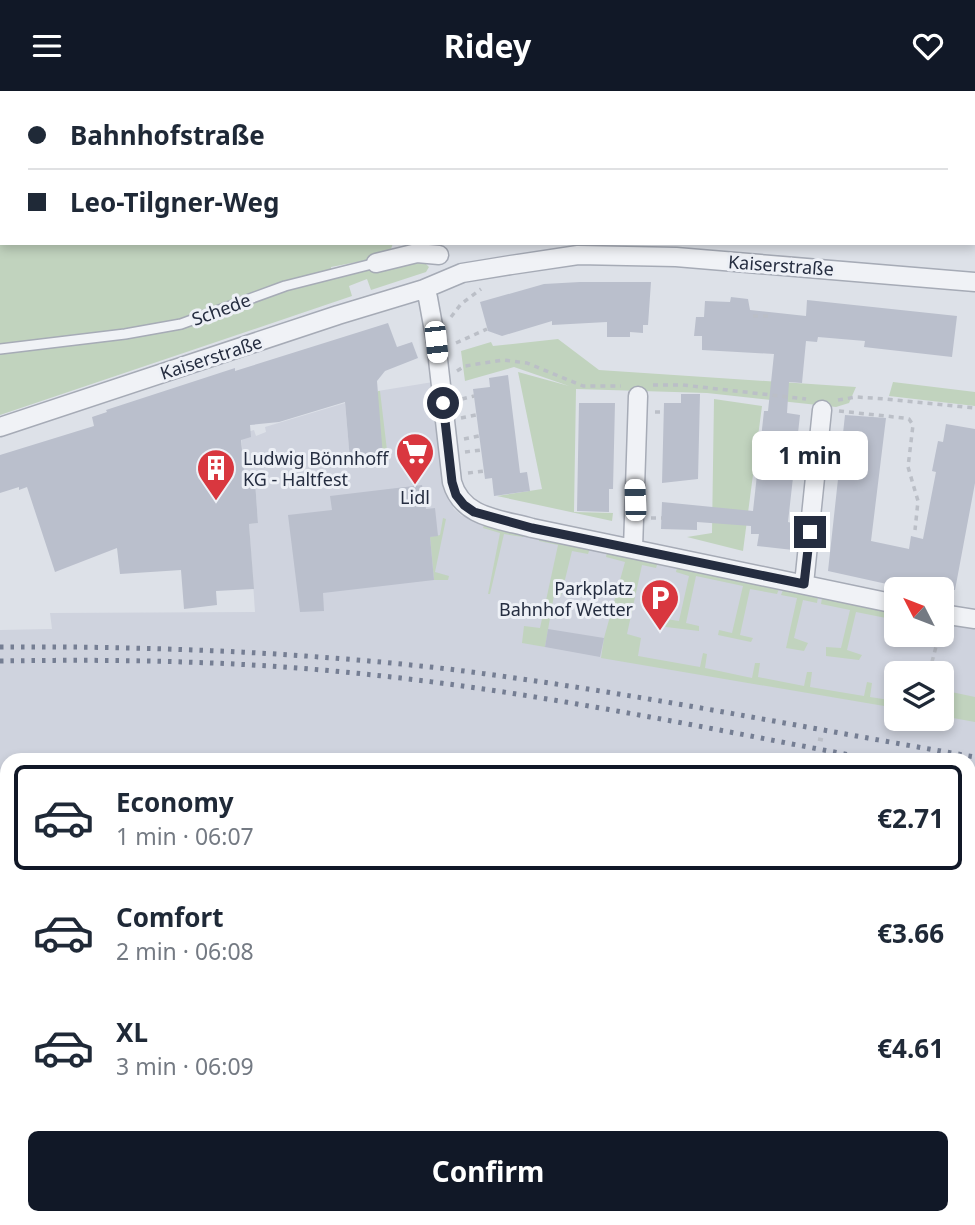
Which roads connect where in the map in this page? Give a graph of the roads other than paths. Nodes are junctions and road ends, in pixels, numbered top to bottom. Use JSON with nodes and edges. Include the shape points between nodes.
{"nodes":[{"id":1,"x":433,"y":249,"type":"edge"},
{"id":2,"x":376,"y":263,"type":"joint"},
{"id":3,"x":462,"y":273,"type":"junction"},
{"id":4,"x":975,"y":282,"type":"edge"},
{"id":5,"x":424,"y":289,"type":"junction"},
{"id":6,"x":0,"y":349,"type":"edge"},
{"id":7,"x":638,"y":396,"type":"dead end"},
{"id":8,"x":827,"y":405,"type":"road end"},
{"id":9,"x":0,"y":427,"type":"edge"},
{"id":10,"x":633,"y":549,"type":"junction"},
{"id":11,"x":804,"y":584,"type":"junction"},
{"id":12,"x":884,"y":601,"type":"edge"},
{"id":13,"x":954,"y":616,"type":"edge"},
{"id":14,"x":975,"y":619,"type":"edge"}],
"edges":[{"from":1,"to":2,"type":"street","name":"Schede"},
{"from":1,"to":3,"type":"street"},
{"from":2,"to":6,"type":"lane","name":"Schede","via":[[285,286],[181,324]]},
{"from":3,"to":4,"type":"street","name":"Kaiserstraße","via":[[578,255],[676,257]]},
{"from":3,"to":5,"type":"street","name":"Kaiserstraße"},
{"from":5,"to":9,"type":"street","name":"Kaiserstraße"},
{"from":5,"to":10,"type":"street","via":[[436,342],[452,482],[464,505],[532,528]]},
{"from":7,"to":10,"type":"street"},
{"from":8,"to":11,"type":"street"},
{"from":10,"to":11,"type":"street"},
{"from":11,"to":12,"type":"street"},
{"from":13,"to":14,"type":"street"}]}
